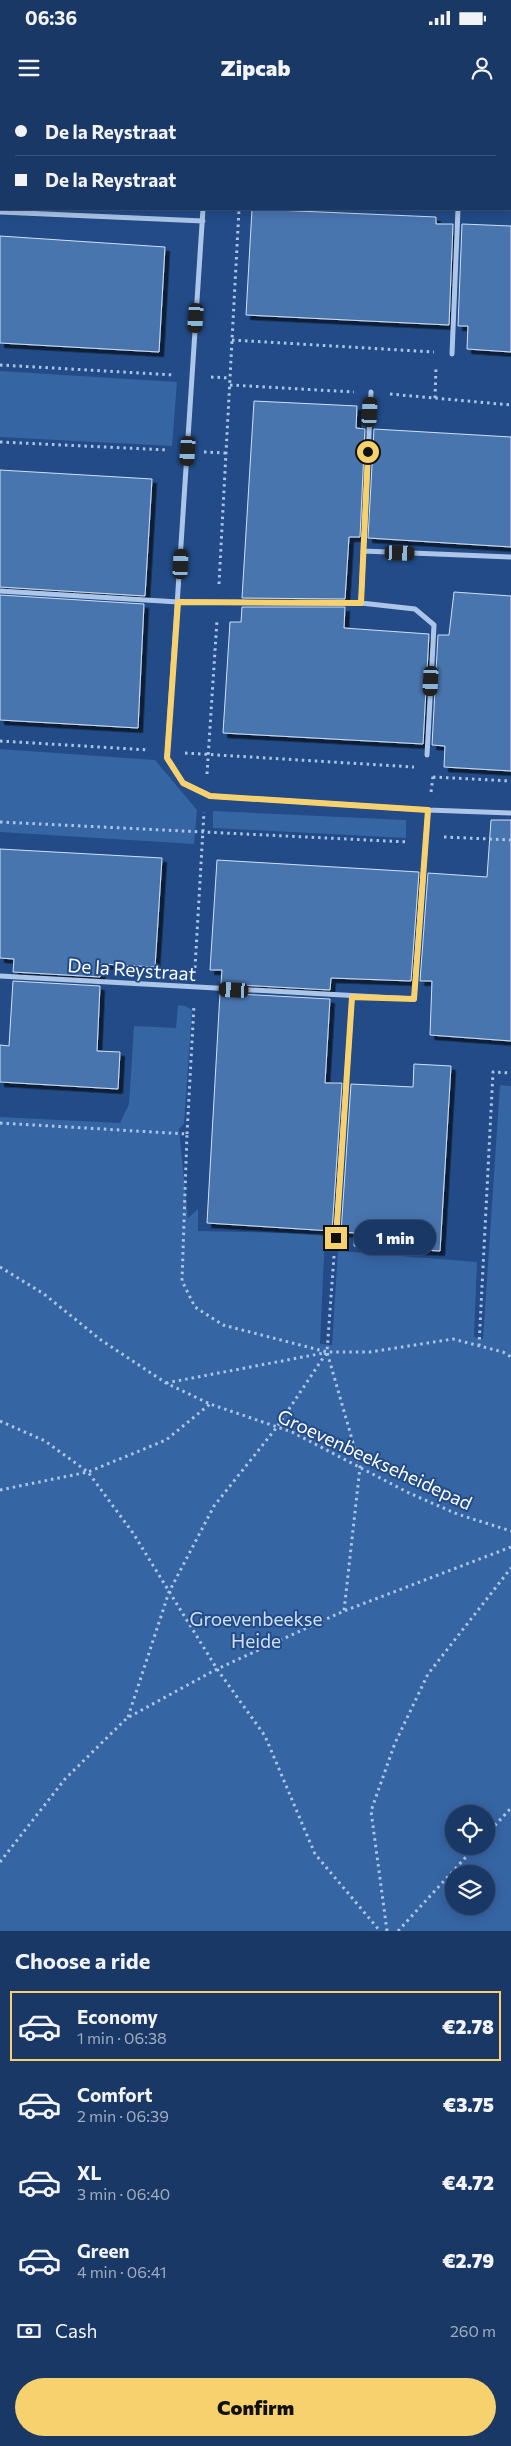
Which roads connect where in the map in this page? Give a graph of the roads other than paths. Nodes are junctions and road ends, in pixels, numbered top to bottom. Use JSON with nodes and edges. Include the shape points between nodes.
{"nodes":[{"id":1,"x":203,"y":210,"type":"edge"},
{"id":2,"x":458,"y":210,"type":"edge"},
{"id":3,"x":0,"y":212,"type":"edge"},
{"id":4,"x":203,"y":221,"type":"junction"},
{"id":5,"x":452,"y":354,"type":"road end"},
{"id":6,"x":371,"y":392,"type":"dead end"},
{"id":7,"x":363,"y":551,"type":"junction"},
{"id":8,"x":511,"y":557,"type":"edge"},
{"id":9,"x":0,"y":591,"type":"edge"},
{"id":10,"x":178,"y":602,"type":"junction"},
{"id":11,"x":361,"y":603,"type":"junction"},
{"id":12,"x":427,"y":756,"type":"dead end"},
{"id":13,"x":428,"y":810,"type":"junction"},
{"id":14,"x":511,"y":813,"type":"edge"},
{"id":15,"x":0,"y":976,"type":"edge"},
{"id":16,"x":352,"y":997,"type":"junction"},
{"id":17,"x":336,"y":1238,"type":"road end"}],
"edges":[{"from":1,"to":4,"type":"street"},
{"from":2,"to":5,"type":"street"},
{"from":3,"to":4,"type":"street"},
{"from":4,"to":10,"type":"street"},
{"from":6,"to":7,"type":"street"},
{"from":7,"to":8,"type":"street"},
{"from":7,"to":11,"type":"street"},
{"from":9,"to":10,"type":"street"},
{"from":10,"to":11,"type":"street"},
{"from":10,"to":13,"type":"street","via":[[167,758],[183,783],[210,796]]},
{"from":11,"to":12,"type":"street","via":[[415,609],[434,625]]},
{"from":13,"to":14,"type":"street"},
{"from":13,"to":16,"type":"street","name":"De la Reystraat","via":[[414,999]]},
{"from":15,"to":16,"type":"street","name":"De la Reystraat"},
{"from":16,"to":17,"type":"street"}]}
